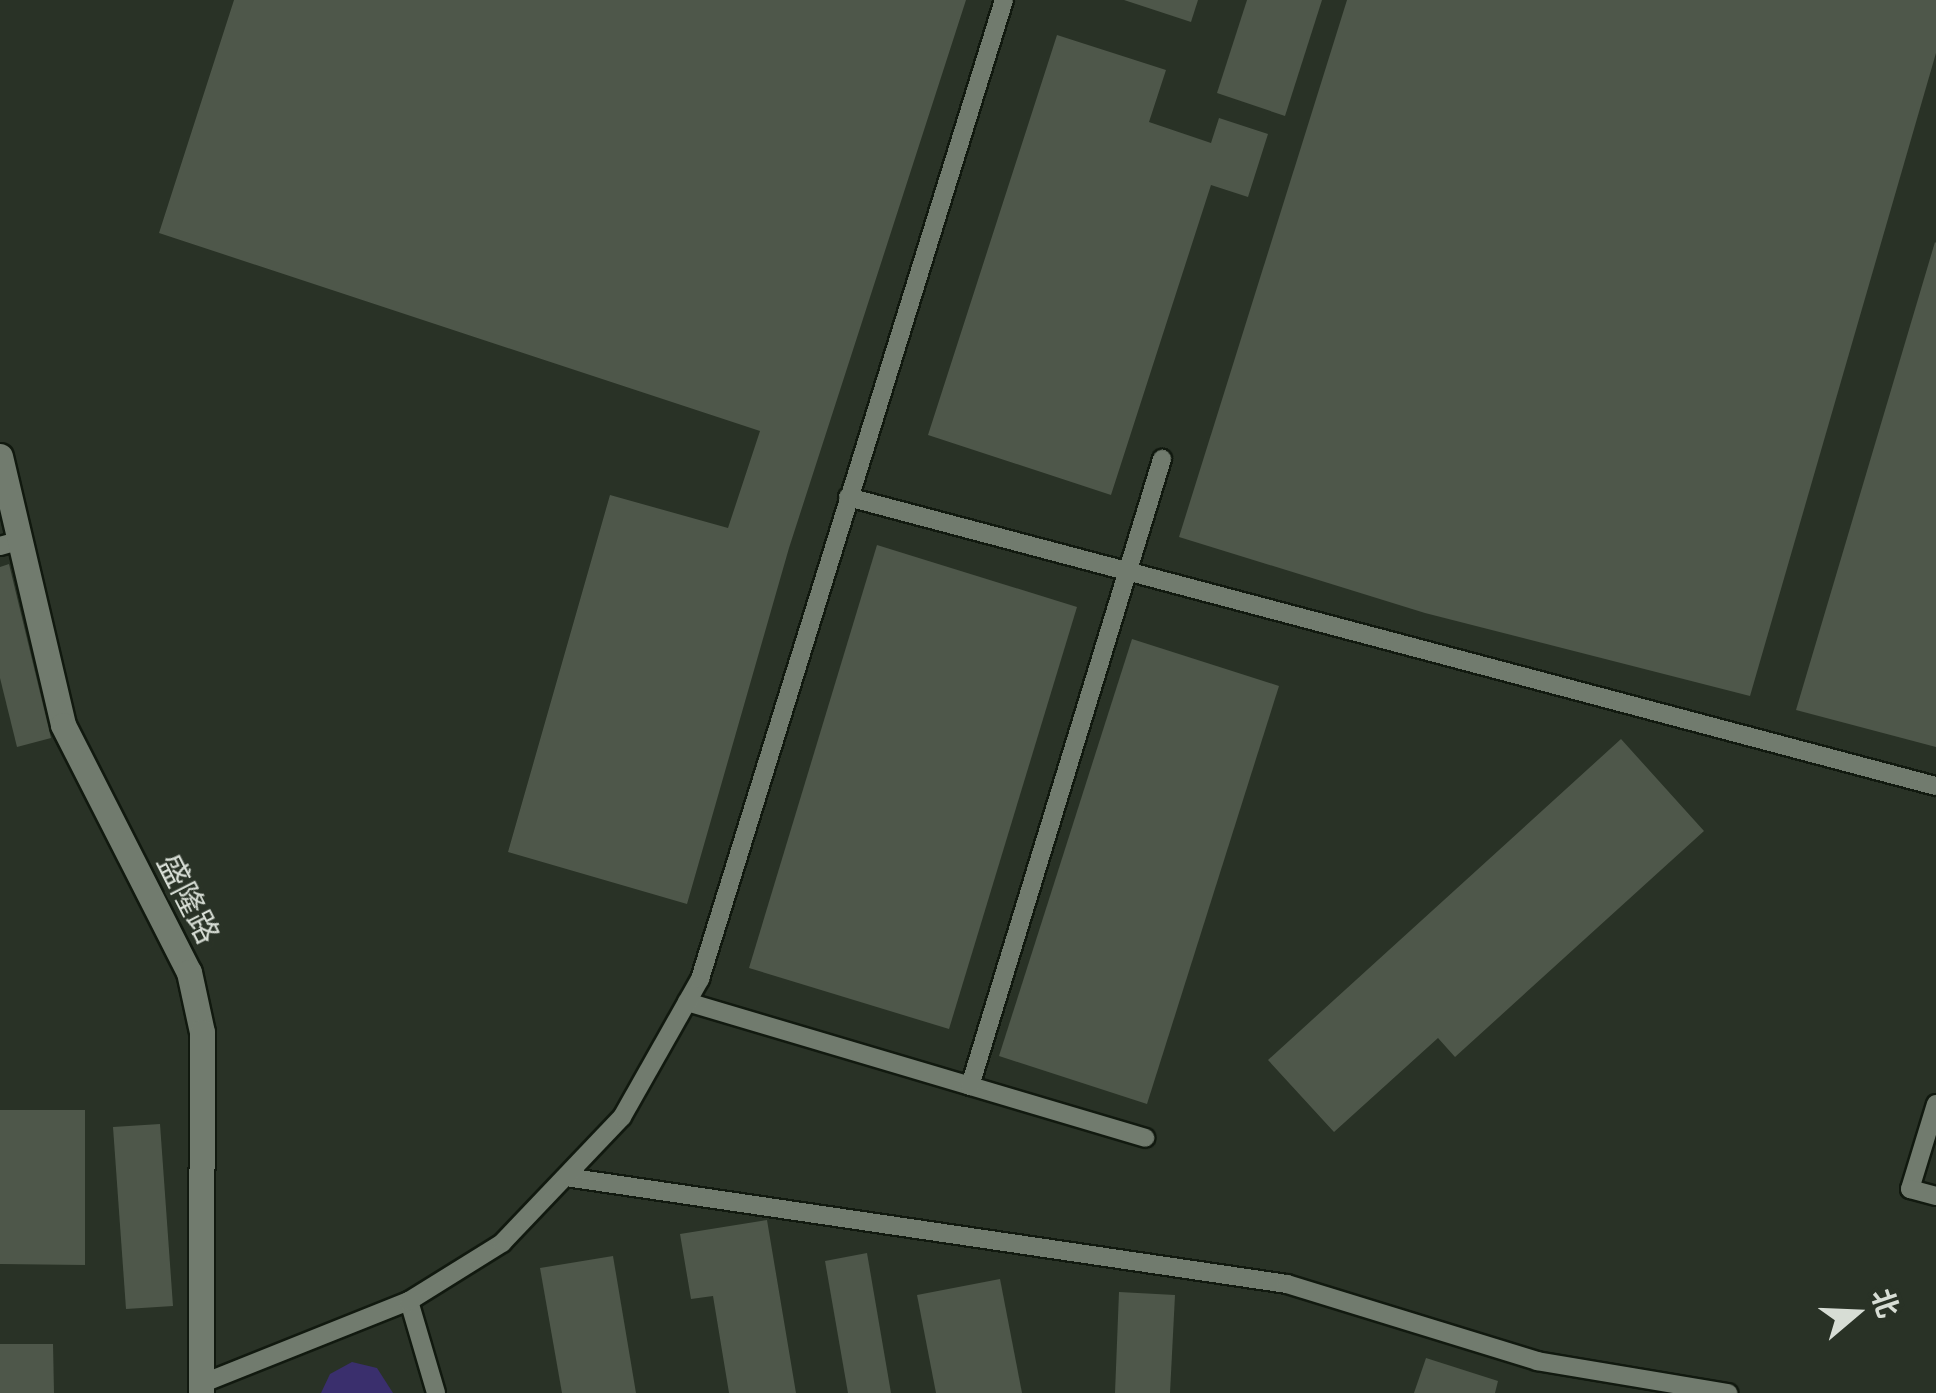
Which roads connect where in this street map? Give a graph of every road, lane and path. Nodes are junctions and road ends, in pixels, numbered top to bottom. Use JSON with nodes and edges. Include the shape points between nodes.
{"nodes":[{"id":1,"x":1004,"y":0,"type":"edge"},
{"id":2,"x":0,"y":456,"type":"edge"},
{"id":3,"x":1162,"y":459,"type":"dead end"},
{"id":4,"x":848,"y":497,"type":"junction"},
{"id":5,"x":9,"y":544,"type":"edge"},
{"id":6,"x":1125,"y":576,"type":"junction"},
{"id":7,"x":1936,"y":786,"type":"edge"},
{"id":8,"x":687,"y":1002,"type":"junction"},
{"id":9,"x":970,"y":1086,"type":"junction"},
{"id":10,"x":1936,"y":1104,"type":"edge"},
{"id":11,"x":1145,"y":1138,"type":"dead end"},
{"id":12,"x":566,"y":1176,"type":"junction"},
{"id":13,"x":1936,"y":1196,"type":"edge"},
{"id":14,"x":409,"y":1301,"type":"junction"},
{"id":15,"x":201,"y":1388,"type":"edge"},
{"id":16,"x":436,"y":1393,"type":"edge"},
{"id":17,"x":1728,"y":1393,"type":"edge"}],
"edges":[{"from":1,"to":4,"type":"lane"},
{"from":2,"to":5,"type":"street","name":"盛隆路"},
{"from":3,"to":6,"type":"lane"},
{"from":4,"to":6,"type":"lane"},
{"from":4,"to":8,"type":"lane","via":[[700,979]]},
{"from":5,"to":15,"type":"street","name":"盛隆路","via":[[63,725],[189,972],[202,1032]]},
{"from":6,"to":7,"type":"lane"},
{"from":6,"to":9,"type":"lane"},
{"from":8,"to":9,"type":"lane"},
{"from":8,"to":12,"type":"lane","via":[[622,1117]]},
{"from":9,"to":11,"type":"lane"},
{"from":10,"to":13,"type":"lane","via":[[1910,1189]]},
{"from":12,"to":14,"type":"lane","via":[[502,1243]]},
{"from":12,"to":17,"type":"lane","via":[[1287,1284],[1537,1361]]},
{"from":14,"to":15,"type":"lane"},
{"from":14,"to":16,"type":"lane"}]}
